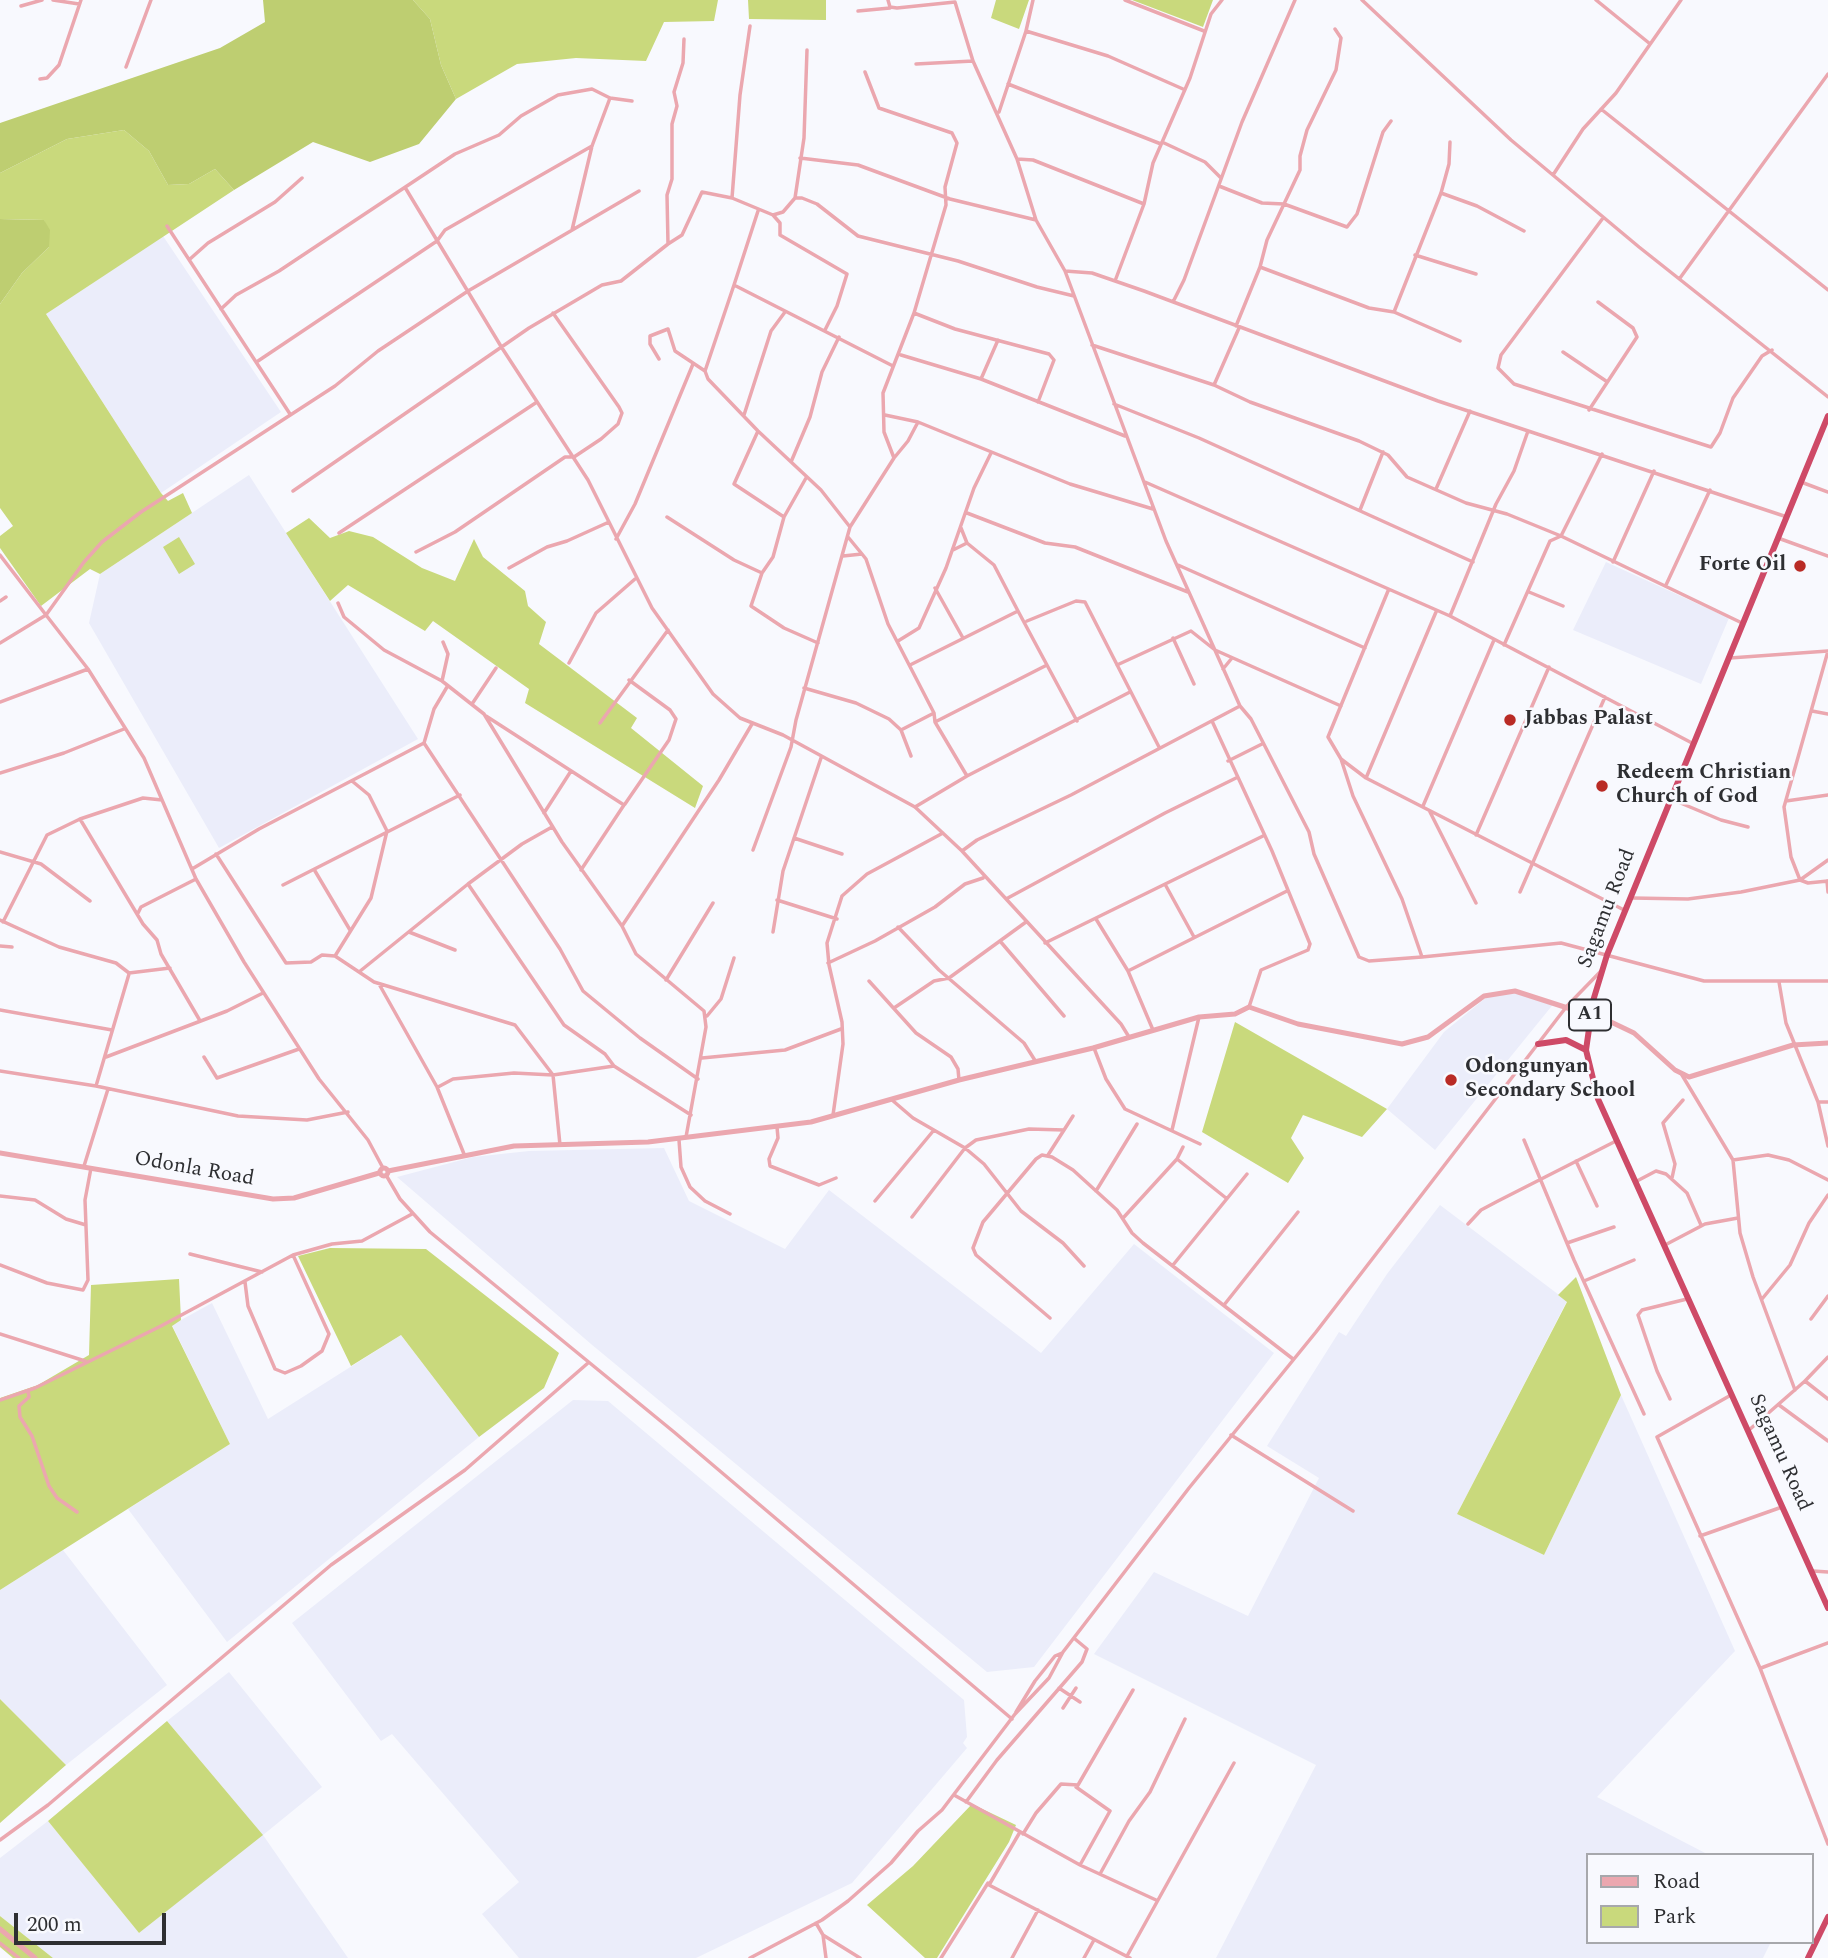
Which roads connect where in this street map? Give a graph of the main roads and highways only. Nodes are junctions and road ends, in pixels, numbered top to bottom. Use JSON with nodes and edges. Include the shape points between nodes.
{"nodes":[{"id":1,"x":1827,"y":419,"type":"edge"},
{"id":2,"x":1538,"y":1044,"type":"road end"},
{"id":3,"x":1586,"y":1050,"type":"junction"},
{"id":4,"x":1828,"y":1608,"type":"edge"},
{"id":5,"x":1828,"y":1917,"type":"edge"},
{"id":6,"x":1808,"y":1958,"type":"edge"}],
"edges":[{"from":1,"to":3,"type":"highway","name":"Sagamu Road","number":"A1","via":[[1607,955]]},
{"from":2,"to":3,"type":"highway","via":[[1566,1040]]},
{"from":3,"to":4,"type":"highway","name":"Sagamu Road","number":"A1","via":[[1598,1099]]},
{"from":5,"to":6,"type":"highway"}]}
